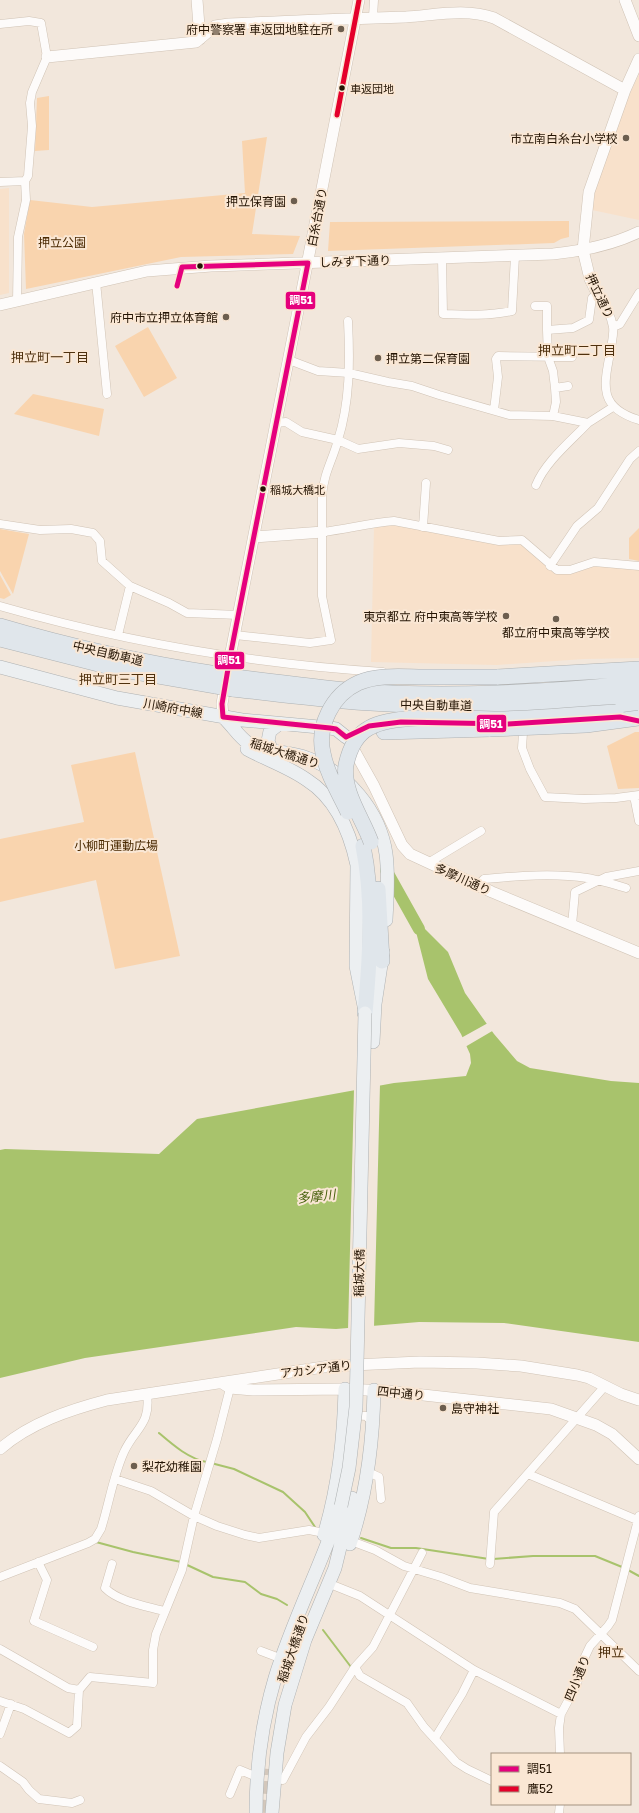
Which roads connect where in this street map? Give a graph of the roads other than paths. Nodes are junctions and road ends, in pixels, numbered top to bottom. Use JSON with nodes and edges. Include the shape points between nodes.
{"nodes":[{"id":1,"x":197,"y":0,"type":"edge"},
{"id":2,"x":359,"y":0,"type":"edge"},
{"id":3,"x":374,"y":0,"type":"edge"},
{"id":4,"x":626,"y":0,"type":"edge"},
{"id":5,"x":372,"y":17,"type":"junction"},
{"id":6,"x":356,"y":18,"type":"junction"},
{"id":7,"x":0,"y":24,"type":"edge"},
{"id":8,"x":639,"y":36,"type":"edge"},
{"id":9,"x":200,"y":39,"type":"junction"},
{"id":10,"x":47,"y":57,"type":"junction"},
{"id":11,"x":639,"y":59,"type":"edge"},
{"id":12,"x":626,"y":90,"type":"junction"},
{"id":13,"x":25,"y":181,"type":"junction"},
{"id":14,"x":0,"y":182,"type":"edge"},
{"id":15,"x":639,"y":232,"type":"edge"},
{"id":16,"x":583,"y":250,"type":"junction"},
{"id":17,"x":515,"y":256,"type":"junction"},
{"id":18,"x":442,"y":258,"type":"junction"},
{"id":19,"x":308,"y":263,"type":"junction"},
{"id":20,"x":96,"y":282,"type":"junction"},
{"id":21,"x":639,"y":292,"type":"edge"},
{"id":22,"x":598,"y":293,"type":"junction"},
{"id":23,"x":17,"y":302,"type":"junction"},
{"id":24,"x":0,"y":305,"type":"edge"},
{"id":25,"x":535,"y":306,"type":"dead end"},
{"id":26,"x":348,"y":321,"type":"dead end"},
{"id":27,"x":613,"y":327,"type":"junction"},
{"id":28,"x":547,"y":330,"type":"junction"},
{"id":29,"x":548,"y":356,"type":"junction"},
{"id":30,"x":572,"y":357,"type":"dead end"},
{"id":31,"x":289,"y":360,"type":"junction"},
{"id":32,"x":349,"y":373,"type":"junction"},
{"id":33,"x":568,"y":386,"type":"dead end"},
{"id":34,"x":555,"y":388,"type":"junction"},
{"id":35,"x":107,"y":394,"type":"dead end"},
{"id":36,"x":613,"y":407,"type":"junction"},
{"id":37,"x":494,"y":410,"type":"junction"},
{"id":38,"x":553,"y":416,"type":"junction"},
{"id":39,"x":639,"y":420,"type":"edge"},
{"id":40,"x":276,"y":423,"type":"junction"},
{"id":41,"x":588,"y":423,"type":"junction"},
{"id":42,"x":338,"y":440,"type":"junction"},
{"id":43,"x":448,"y":450,"type":"dead end"},
{"id":44,"x":639,"y":451,"type":"edge"},
{"id":45,"x":426,"y":483,"type":"dead end"},
{"id":46,"x":536,"y":485,"type":"dead end"},
{"id":47,"x":0,"y":524,"type":"edge"},
{"id":48,"x":424,"y":527,"type":"junction"},
{"id":49,"x":323,"y":532,"type":"junction"},
{"id":50,"x":254,"y":537,"type":"junction"},
{"id":51,"x":550,"y":566,"type":"junction"},
{"id":52,"x":639,"y":566,"type":"edge"},
{"id":53,"x":130,"y":586,"type":"junction"},
{"id":54,"x":0,"y":606,"type":"edge"},
{"id":55,"x":238,"y":615,"type":"junction"},
{"id":56,"x":4,"y":634,"type":"edge"},
{"id":57,"x":235,"y":635,"type":"junction"},
{"id":58,"x":118,"y":636,"type":"junction"},
{"id":59,"x":230,"y":657,"type":"junction"},
{"id":60,"x":639,"y":664,"type":"edge"},
{"id":61,"x":0,"y":668,"type":"edge"},
{"id":62,"x":639,"y":669,"type":"edge"},
{"id":63,"x":216,"y":680,"type":"junction"},
{"id":64,"x":234,"y":683,"type":"junction"},
{"id":65,"x":639,"y":683,"type":"edge"},
{"id":66,"x":639,"y":695,"type":"edge"},
{"id":67,"x":639,"y":710,"type":"edge"},
{"id":68,"x":223,"y":717,"type":"junction"},
{"id":69,"x":639,"y":721,"type":"edge"},
{"id":70,"x":279,"y":724,"type":"junction"},
{"id":71,"x":570,"y":726,"type":"junction"},
{"id":72,"x":384,"y":732,"type":"junction"},
{"id":73,"x":523,"y":733,"type":"junction"},
{"id":74,"x":346,"y":737,"type":"junction"},
{"id":75,"x":271,"y":750,"type":"junction"},
{"id":76,"x":636,"y":796,"type":"edge"},
{"id":77,"x":639,"y":821,"type":"edge"},
{"id":78,"x":481,"y":831,"type":"dead end"},
{"id":79,"x":428,"y":863,"type":"junction"},
{"id":80,"x":639,"y":871,"type":"edge"},
{"id":81,"x":598,"y":880,"type":"junction"},
{"id":82,"x":478,"y":885,"type":"junction"},
{"id":83,"x":626,"y":888,"type":"dead end"},
{"id":84,"x":572,"y":925,"type":"junction"},
{"id":85,"x":639,"y":953,"type":"edge"},
{"id":86,"x":382,"y":961,"type":"junction"},
{"id":87,"x":369,"y":1014,"type":"junction"},
{"id":88,"x":226,"y":1385,"type":"junction"},
{"id":89,"x":605,"y":1386,"type":"junction"},
{"id":90,"x":345,"y":1389,"type":"junction"},
{"id":91,"x":374,"y":1390,"type":"junction"},
{"id":92,"x":147,"y":1394,"type":"junction"},
{"id":93,"x":639,"y":1400,"type":"edge"},
{"id":94,"x":344,"y":1418,"type":"junction"},
{"id":95,"x":577,"y":1418,"type":"junction"},
{"id":96,"x":373,"y":1423,"type":"junction"},
{"id":97,"x":0,"y":1449,"type":"edge"},
{"id":98,"x":639,"y":1459,"type":"edge"},
{"id":99,"x":368,"y":1472,"type":"junction"},
{"id":100,"x":528,"y":1474,"type":"junction"},
{"id":101,"x":115,"y":1479,"type":"junction"},
{"id":102,"x":381,"y":1499,"type":"dead end"},
{"id":103,"x":194,"y":1516,"type":"junction"},
{"id":104,"x":638,"y":1518,"type":"edge"},
{"id":105,"x":338,"y":1534,"type":"junction"},
{"id":106,"x":422,"y":1553,"type":"dead end"},
{"id":107,"x":490,"y":1560,"type":"dead end"},
{"id":108,"x":38,"y":1562,"type":"junction"},
{"id":109,"x":112,"y":1564,"type":"dead end"},
{"id":110,"x":415,"y":1569,"type":"junction"},
{"id":111,"x":0,"y":1577,"type":"edge"},
{"id":112,"x":335,"y":1586,"type":"junction"},
{"id":113,"x":164,"y":1611,"type":"junction"},
{"id":114,"x":390,"y":1615,"type":"junction"},
{"id":115,"x":600,"y":1634,"type":"junction"},
{"id":116,"x":93,"y":1647,"type":"dead end"},
{"id":117,"x":0,"y":1649,"type":"edge"},
{"id":118,"x":261,"y":1651,"type":"dead end"},
{"id":119,"x":277,"y":1657,"type":"junction"},
{"id":120,"x":355,"y":1667,"type":"junction"},
{"id":121,"x":474,"y":1670,"type":"junction"},
{"id":122,"x":639,"y":1671,"type":"edge"},
{"id":123,"x":275,"y":1678,"type":"junction"},
{"id":124,"x":292,"y":1681,"type":"junction"},
{"id":125,"x":79,"y":1690,"type":"junction"},
{"id":126,"x":0,"y":1701,"type":"edge"},
{"id":127,"x":11,"y":1704,"type":"junction"},
{"id":128,"x":561,"y":1714,"type":"junction"},
{"id":129,"x":0,"y":1734,"type":"edge"},
{"id":130,"x":435,"y":1738,"type":"junction"},
{"id":131,"x":560,"y":1753,"type":"edge"},
{"id":132,"x":0,"y":1766,"type":"edge"},
{"id":133,"x":266,"y":1774,"type":"junction"},
{"id":134,"x":491,"y":1781,"type":"edge"},
{"id":135,"x":230,"y":1794,"type":"dead end"},
{"id":136,"x":80,"y":1800,"type":"dead end"},
{"id":137,"x":256,"y":1813,"type":"edge"},
{"id":138,"x":272,"y":1813,"type":"edge"}],
"edges":[{"from":1,"to":9,"type":"street"},
{"from":2,"to":6,"type":"street","name":"白糸台通り"},
{"from":3,"to":5,"type":"street"},
{"from":4,"to":8,"type":"street"},
{"from":5,"to":6,"type":"street"},
{"from":5,"to":12,"type":"street","via":[[469,12],[482,14],[494,18]]},
{"from":6,"to":9,"type":"street","via":[[220,25],[215,26]]},
{"from":6,"to":19,"type":"street","name":"白糸台通り"},
{"from":7,"to":10,"type":"street","via":[[29,21],[41,23]]},
{"from":9,"to":10,"type":"street","via":[[192,42]]},
{"from":10,"to":13,"type":"street","via":[[30,103],[32,126],[28,176]]},
{"from":11,"to":12,"type":"street","name":"押立通り"},
{"from":12,"to":16,"type":"street","name":"押立通り","via":[[590,186]]},
{"from":13,"to":14,"type":"street"},
{"from":13,"to":23,"type":"street","via":[[26,200],[18,237]]},
{"from":15,"to":16,"type":"street","name":"しみず下通り"},
{"from":16,"to":17,"type":"street","name":"しみず下通り"},
{"from":16,"to":22,"type":"street","name":"押立通り","via":[[590,279]]},
{"from":17,"to":18,"type":"street","name":"しみず下通り"},
{"from":17,"to":18,"type":"street","via":[[512,311],[475,315],[443,314]]},
{"from":18,"to":19,"type":"street","name":"しみず下通り"},
{"from":19,"to":20,"type":"street","name":"しみず下通り","via":[[182,267],[147,271]]},
{"from":19,"to":31,"type":"street","name":"白糸台通り"},
{"from":20,"to":23,"type":"street","name":"しみず下通り"},
{"from":20,"to":35,"type":"street"},
{"from":21,"to":27,"type":"street","via":[[620,324]]},
{"from":22,"to":27,"type":"street","name":"押立通り"},
{"from":22,"to":28,"type":"street","via":[[592,298],[588,320],[573,328]]},
{"from":23,"to":24,"type":"street","name":"しみず下通り"},
{"from":25,"to":28,"type":"street","via":[[547,306]]},
{"from":26,"to":32,"type":"street"},
{"from":27,"to":36,"type":"street","name":"押立通り","via":[[606,385],[607,397]]},
{"from":28,"to":29,"type":"street"},
{"from":29,"to":30,"type":"street"},
{"from":29,"to":34,"type":"street"},
{"from":29,"to":37,"type":"street","via":[[498,356]]},
{"from":31,"to":32,"type":"street","via":[[318,371]]},
{"from":31,"to":40,"type":"street","name":"白糸台通り"},
{"from":32,"to":37,"type":"street","via":[[412,386]]},
{"from":32,"to":42,"type":"street","via":[[347,401]]},
{"from":33,"to":34,"type":"street"},
{"from":34,"to":38,"type":"street"},
{"from":36,"to":39,"type":"street","via":[[626,416]]},
{"from":36,"to":41,"type":"street"},
{"from":37,"to":38,"type":"street","via":[[509,415]]},
{"from":38,"to":41,"type":"street"},
{"from":40,"to":42,"type":"street","via":[[286,422],[302,432]]},
{"from":40,"to":50,"type":"street","name":"白糸台通り"},
{"from":41,"to":46,"type":"street","via":[[547,466]]},
{"from":42,"to":43,"type":"street","via":[[358,449],[399,443]]},
{"from":42,"to":49,"type":"street","via":[[324,481]]},
{"from":44,"to":51,"type":"street","via":[[630,459],[598,508],[577,526]]},
{"from":45,"to":48,"type":"street"},
{"from":47,"to":53,"type":"street","via":[[40,530],[71,529],[93,533],[100,540],[102,561]]},
{"from":48,"to":49,"type":"street","via":[[394,521]]},
{"from":48,"to":51,"type":"street","via":[[499,541],[522,540]]},
{"from":49,"to":50,"type":"street"},
{"from":49,"to":57,"type":"street","via":[[322,596],[330,640],[310,643]]},
{"from":50,"to":55,"type":"street","name":"白糸台通り"},
{"from":51,"to":52,"type":"street","via":[[563,571],[594,562]]},
{"from":53,"to":55,"type":"street","via":[[187,613]]},
{"from":53,"to":58,"type":"street"},
{"from":54,"to":58,"type":"street"},
{"from":55,"to":57,"type":"street","name":"白糸台通り"},
{"from":56,"to":63,"type":"highway","name":"中央自動車道","via":[[38,637]]},
{"from":56,"to":63,"type":"highway","name":"中央自動車道","via":[[45,651],[118,669]]},
{"from":57,"to":59,"type":"street","name":"白糸台通り"},
{"from":58,"to":59,"type":"street"},
{"from":59,"to":60,"type":"street","via":[[414,674],[501,673]]},
{"from":59,"to":68,"type":"street","name":"白糸台通り","via":[[222,704]]},
{"from":61,"to":68,"type":"main road","name":"川崎府中線","via":[[117,698]]},
{"from":62,"to":87,"type":"highway","bridge":true,"via":[[497,677],[396,677],[369,680],[358,683],[342,694],[327,713],[322,734],[323,754],[363,846],[367,870]]},
{"from":63,"to":64,"type":"highway","bridge":true},
{"from":64,"to":65,"type":"highway","name":"中央自動車道","via":[[418,693],[519,691]]},
{"from":64,"to":66,"type":"highway","name":"中央自動車道","via":[[352,702],[418,705],[512,704]]},
{"from":67,"to":86,"type":"highway","bridge":true,"via":[[505,719],[401,719],[376,725],[363,733],[351,748],[346,772],[349,789],[365,826],[375,861]]},
{"from":68,"to":70,"type":"main road","name":"川崎府中線"},
{"from":68,"to":75,"type":"main road","name":"稲城大橋通り","via":[[248,743]]},
{"from":68,"to":87,"type":"main road","name":"稲城大橋通り","via":[[228,732],[241,745],[308,780],[332,803],[343,820],[354,850],[358,883],[357,975]]},
{"from":69,"to":71,"type":"main road"},
{"from":69,"to":72,"type":"highway","bridge":true},
{"from":70,"to":74,"type":"main road","name":"川崎府中線","via":[[336,729]]},
{"from":70,"to":75,"type":"main road","via":[[270,731],[268,741]]},
{"from":71,"to":73,"type":"main road"},
{"from":71,"to":74,"type":"main road","via":[[401,722],[369,726]]},
{"from":72,"to":73,"type":"main road","via":[[415,736]]},
{"from":72,"to":74,"type":"main road"},
{"from":73,"to":76,"type":"street","via":[[522,748],[545,797],[584,799]]},
{"from":74,"to":79,"type":"street","name":"多摩川通り","via":[[404,848]]},
{"from":75,"to":86,"type":"main road","name":"稲城大橋通り","via":[[300,755],[338,774],[358,794],[375,819],[386,852],[387,884]]},
{"from":76,"to":77,"type":"street"},
{"from":78,"to":79,"type":"street"},
{"from":79,"to":82,"type":"street","name":"多摩川通り"},
{"from":80,"to":81,"type":"street"},
{"from":81,"to":82,"type":"street","via":[[530,876],[484,879]]},
{"from":81,"to":83,"type":"street"},
{"from":81,"to":84,"type":"street","via":[[574,894]]},
{"from":82,"to":84,"type":"street","name":"多摩川通り"},
{"from":84,"to":85,"type":"street","name":"多摩川通り"},
{"from":86,"to":87,"type":"main road","name":"稲城大橋通り"},
{"from":87,"to":105,"type":"main road","name":"稲城大橋","bridge":true,"via":[[356,1407]]},
{"from":87,"to":105,"type":"main road","name":"稲城大橋","via":[[363,1408],[352,1498]]},
{"from":88,"to":89,"type":"street","name":"アカシア通り","via":[[330,1366],[420,1362],[522,1366],[577,1375]]},
{"from":88,"to":90,"type":"street","name":"四中通り","via":[[253,1390]]},
{"from":88,"to":92,"type":"street","name":"アカシア通り"},
{"from":88,"to":103,"type":"street","via":[[217,1440]]},
{"from":89,"to":93,"type":"street","name":"アカシア通り"},
{"from":89,"to":95,"type":"street"},
{"from":90,"to":91,"type":"street","name":"四中通り"},
{"from":90,"to":94,"type":"main road"},
{"from":91,"to":95,"type":"street","name":"四中通り","via":[[551,1409]]},
{"from":91,"to":96,"type":"main road"},
{"from":92,"to":97,"type":"street","name":"アカシア通り","via":[[107,1400],[61,1414],[23,1432]]},
{"from":92,"to":101,"type":"street","via":[[147,1414],[124,1451]]},
{"from":94,"to":96,"type":"street","via":[[352,1414],[366,1416]]},
{"from":94,"to":105,"type":"main road","via":[[339,1463]]},
{"from":95,"to":98,"type":"street","name":"四中通り","via":[[612,1434]]},
{"from":95,"to":100,"type":"street"},
{"from":96,"to":99,"type":"main road"},
{"from":99,"to":102,"type":"street","via":[[379,1476]]},
{"from":99,"to":105,"type":"main road"},
{"from":100,"to":104,"type":"street"},
{"from":100,"to":107,"type":"street","via":[[494,1512]]},
{"from":101,"to":103,"type":"street","via":[[151,1491]]},
{"from":101,"to":108,"type":"street","via":[[101,1529],[95,1539]]},
{"from":103,"to":105,"type":"street","via":[[217,1526],[259,1538],[309,1530]]},
{"from":103,"to":113,"type":"street","via":[[182,1570]]},
{"from":104,"to":115,"type":"street","name":"四小通り","via":[[612,1620]]},
{"from":105,"to":110,"type":"street"},
{"from":105,"to":112,"type":"main road"},
{"from":105,"to":119,"type":"main road","via":[[310,1570],[289,1618]]},
{"from":105,"to":123,"type":"main road","via":[[321,1564],[295,1623]]},
{"from":105,"to":124,"type":"main road","via":[[335,1568],[305,1640]]},
{"from":105,"to":133,"type":"main road","name":"稲城大橋通り","via":[[326,1574],[287,1678]]},
{"from":106,"to":110,"type":"street"},
{"from":108,"to":111,"type":"street"},
{"from":108,"to":116,"type":"street","via":[[47,1580],[34,1621]]},
{"from":109,"to":113,"type":"street","via":[[105,1588],[110,1593]]},
{"from":110,"to":114,"type":"street"},
{"from":110,"to":115,"type":"street","via":[[470,1588],[560,1603],[575,1609]]},
{"from":112,"to":114,"type":"street","via":[[360,1596]]},
{"from":112,"to":124,"type":"main road","via":[[303,1662]]},
{"from":113,"to":125,"type":"street","via":[[153,1650],[153,1682],[90,1677]]},
{"from":114,"to":120,"type":"street","via":[[373,1647]]},
{"from":114,"to":121,"type":"street"},
{"from":115,"to":122,"type":"street"},
{"from":115,"to":128,"type":"street","name":"四小通り","via":[[590,1646],[582,1663],[577,1684]]},
{"from":117,"to":125,"type":"street","via":[[68,1688]]},
{"from":118,"to":119,"type":"street"},
{"from":119,"to":123,"type":"main road"},
{"from":120,"to":130,"type":"street","via":[[360,1676],[407,1703]]},
{"from":120,"to":133,"type":"street","via":[[330,1707],[306,1737],[283,1780]]},
{"from":121,"to":128,"type":"street"},
{"from":121,"to":130,"type":"street"},
{"from":123,"to":133,"type":"main road","via":[[259,1752]]},
{"from":124,"to":133,"type":"main road","via":[[277,1753]]},
{"from":125,"to":127,"type":"street","via":[[77,1726],[69,1733]]},
{"from":126,"to":127,"type":"street"},
{"from":127,"to":129,"type":"street"},
{"from":128,"to":131,"type":"street","name":"四小通り"},
{"from":130,"to":134,"type":"street","via":[[456,1762]]},
{"from":132,"to":136,"type":"street","via":[[23,1782],[39,1798],[72,1803]]},
{"from":133,"to":135,"type":"street","via":[[240,1770]]},
{"from":133,"to":137,"type":"main road"},
{"from":133,"to":138,"type":"main road"}]}
